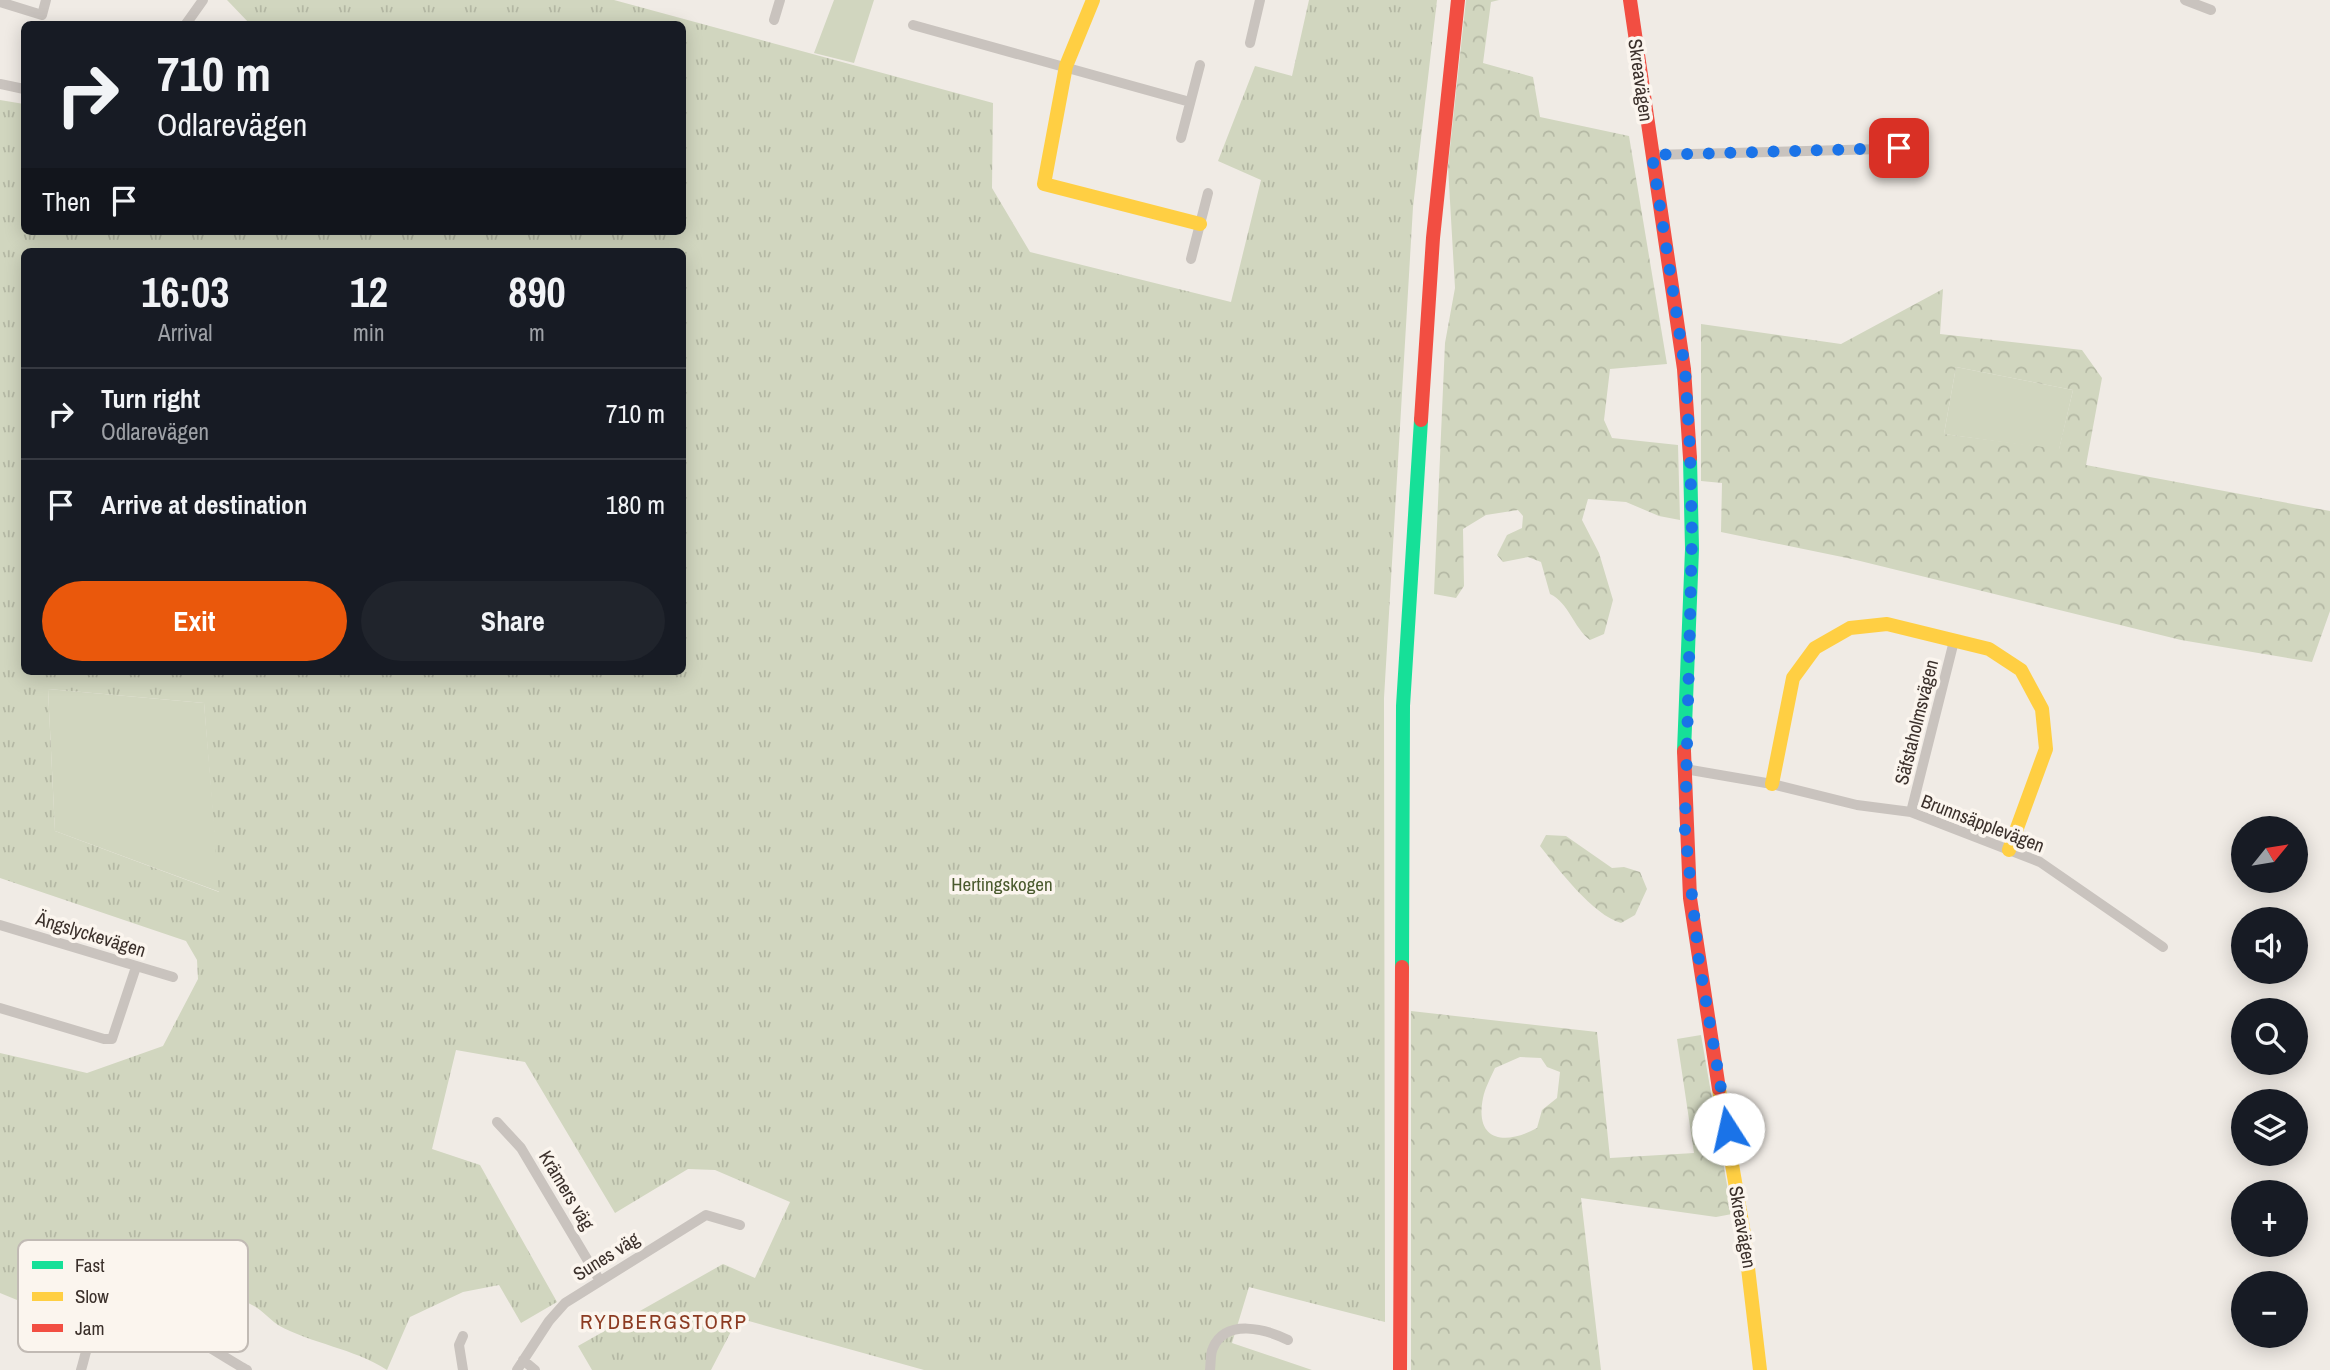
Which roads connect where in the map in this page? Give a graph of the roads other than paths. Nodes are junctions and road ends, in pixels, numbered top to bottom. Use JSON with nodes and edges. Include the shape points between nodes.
{"nodes":[{"id":1,"x":46,"y":0,"type":"edge"},
{"id":2,"x":202,"y":0,"type":"edge"},
{"id":3,"x":780,"y":0,"type":"edge"},
{"id":4,"x":1093,"y":0,"type":"edge"},
{"id":5,"x":1260,"y":0,"type":"edge"},
{"id":6,"x":1458,"y":0,"type":"edge"},
{"id":7,"x":1630,"y":0,"type":"edge"},
{"id":8,"x":2185,"y":0,"type":"edge"},
{"id":9,"x":0,"y":2,"type":"edge"},
{"id":10,"x":2211,"y":10,"type":"dead end"},
{"id":11,"x":775,"y":20,"type":"dead end"},
{"id":12,"x":188,"y":21,"type":"edge"},
{"id":13,"x":913,"y":25,"type":"dead end"},
{"id":14,"x":1250,"y":43,"type":"dead end"},
{"id":15,"x":1200,"y":65,"type":"dead end"},
{"id":16,"x":1066,"y":66,"type":"junction"},
{"id":17,"x":0,"y":84,"type":"edge"},
{"id":18,"x":21,"y":88,"type":"edge"},
{"id":19,"x":1190,"y":102,"type":"junction"},
{"id":20,"x":1181,"y":138,"type":"dead end"},
{"id":21,"x":1919,"y":148,"type":"dead end"},
{"id":22,"x":1652,"y":155,"type":"junction"},
{"id":23,"x":1208,"y":193,"type":"dead end"},
{"id":24,"x":1200,"y":224,"type":"junction"},
{"id":25,"x":1191,"y":259,"type":"dead end"},
{"id":26,"x":1954,"y":641,"type":"junction"},
{"id":27,"x":1685,"y":769,"type":"junction"},
{"id":28,"x":1772,"y":784,"type":"junction"},
{"id":29,"x":1911,"y":812,"type":"junction"},
{"id":30,"x":2009,"y":850,"type":"junction"},
{"id":31,"x":0,"y":925,"type":"edge"},
{"id":32,"x":2164,"y":947,"type":"dead end"},
{"id":33,"x":136,"y":967,"type":"junction"},
{"id":34,"x":173,"y":977,"type":"dead end"},
{"id":35,"x":0,"y":1008,"type":"edge"},
{"id":36,"x":497,"y":1122,"type":"dead end"},
{"id":37,"x":740,"y":1225,"type":"dead end"},
{"id":38,"x":600,"y":1281,"type":"junction"},
{"id":39,"x":463,"y":1336,"type":"dead end"},
{"id":40,"x":1288,"y":1340,"type":"dead end"},
{"id":41,"x":87,"y":1352,"type":"edge"},
{"id":42,"x":215,"y":1352,"type":"edge"},
{"id":43,"x":523,"y":1360,"type":"junction"},
{"id":44,"x":81,"y":1370,"type":"edge"},
{"id":45,"x":247,"y":1370,"type":"edge"},
{"id":46,"x":463,"y":1370,"type":"edge"},
{"id":47,"x":517,"y":1370,"type":"edge"},
{"id":48,"x":535,"y":1370,"type":"edge"},
{"id":49,"x":1210,"y":1370,"type":"edge"},
{"id":50,"x":1400,"y":1370,"type":"edge"},
{"id":51,"x":1760,"y":1370,"type":"edge"}],
"edges":[{"from":1,"to":9,"type":"street","via":[[42,15]]},
{"from":2,"to":12,"type":"street"},
{"from":3,"to":11,"type":"street"},
{"from":4,"to":16,"type":"street"},
{"from":5,"to":14,"type":"street"},
{"from":6,"to":50,"type":"street","via":[[1433,238],[1403,706]]},
{"from":7,"to":22,"type":"street","name":"Skreavägen"},
{"from":8,"to":10,"type":"street"},
{"from":13,"to":16,"type":"street"},
{"from":15,"to":19,"type":"street"},
{"from":16,"to":19,"type":"street"},
{"from":16,"to":24,"type":"street","via":[[1044,184]]},
{"from":17,"to":18,"type":"street"},
{"from":19,"to":20,"type":"street"},
{"from":21,"to":22,"type":"street"},
{"from":22,"to":27,"type":"street","name":"Skreavägen","via":[[1685,369],[1690,450],[1692,548]]},
{"from":23,"to":24,"type":"street"},
{"from":24,"to":25,"type":"street"},
{"from":26,"to":28,"type":"street","via":[[1887,624],[1850,628],[1815,648],[1793,678]]},
{"from":26,"to":29,"type":"street","name":"Säfstaholmsvägen"},
{"from":26,"to":30,"type":"street","via":[[1989,649],[2021,670],[2042,709],[2046,749]]},
{"from":27,"to":28,"type":"street","name":"Brunnsäpplevägen"},
{"from":27,"to":51,"type":"street","name":"Skreavägen","via":[[1685,830],[1694,923],[1749,1258]]},
{"from":28,"to":29,"type":"street","name":"Brunnsäpplevägen","via":[[1857,805]]},
{"from":29,"to":30,"type":"street","name":"Brunnsäpplevägen"},
{"from":30,"to":32,"type":"street","name":"Brunnsäpplevägen","via":[[2040,862]]},
{"from":31,"to":33,"type":"street","name":"Ängslyckevägen"},
{"from":33,"to":34,"type":"street","name":"Ängslyckevägen"},
{"from":33,"to":35,"type":"street","via":[[112,1039]]},
{"from":36,"to":38,"type":"street","name":"Krämers väg","via":[[521,1148]]},
{"from":37,"to":38,"type":"street","name":"Sunes väg","via":[[706,1214]]},
{"from":38,"to":43,"type":"street","name":"Sunes väg","via":[[556,1311]]},
{"from":39,"to":46,"type":"street","via":[[459,1345]]},
{"from":40,"to":49,"type":"street","via":[[1264,1328],[1241,1328],[1220,1338],[1212,1349]]},
{"from":41,"to":44,"type":"street"},
{"from":42,"to":45,"type":"street"},
{"from":43,"to":47,"type":"street","name":"Sunes väg"},
{"from":43,"to":48,"type":"street"}]}
